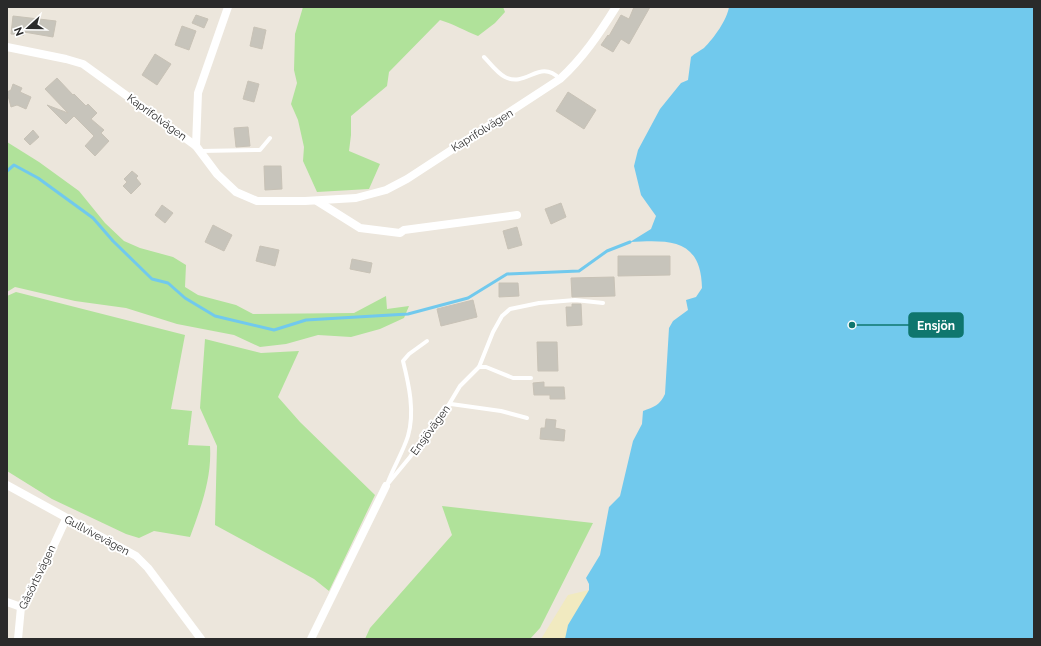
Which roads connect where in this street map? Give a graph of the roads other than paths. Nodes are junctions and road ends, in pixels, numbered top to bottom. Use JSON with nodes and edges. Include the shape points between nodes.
{"nodes":[{"id":1,"x":228,"y":7,"type":"edge"},
{"id":2,"x":616,"y":7,"type":"edge"},
{"id":3,"x":7,"y":47,"type":"edge"},
{"id":4,"x":484,"y":57,"type":"dead end"},
{"id":5,"x":560,"y":79,"type":"junction"},
{"id":6,"x":270,"y":138,"type":"dead end"},
{"id":7,"x":198,"y":148,"type":"junction"},
{"id":8,"x":317,"y":201,"type":"junction"},
{"id":9,"x":517,"y":215,"type":"dead end"},
{"id":10,"x":603,"y":303,"type":"dead end"},
{"id":11,"x":428,"y":341,"type":"dead end"},
{"id":12,"x":479,"y":367,"type":"junction"},
{"id":13,"x":531,"y":378,"type":"dead end"},
{"id":14,"x":448,"y":406,"type":"junction"},
{"id":15,"x":527,"y":418,"type":"dead end"},
{"id":16,"x":7,"y":485,"type":"edge"},
{"id":17,"x":386,"y":486,"type":"junction"},
{"id":18,"x":66,"y":518,"type":"junction"},
{"id":19,"x":7,"y":602,"type":"edge"},
{"id":20,"x":21,"y":606,"type":"junction"},
{"id":21,"x":18,"y":639,"type":"edge"},
{"id":22,"x":201,"y":639,"type":"edge"},
{"id":23,"x":312,"y":639,"type":"edge"}],
"edges":[{"from":1,"to":7,"type":"street","via":[[198,93]]},
{"from":2,"to":5,"type":"street","name":"Kaprifolvägen","via":[[597,38]]},
{"from":3,"to":7,"type":"street","name":"Kaprifolvägen","via":[[83,64]]},
{"from":4,"to":5,"type":"lane","via":[[505,77],[526,78],[541,70],[553,73]]},
{"from":5,"to":8,"type":"street","name":"Kaprifolvägen","via":[[407,179],[386,190],[356,198]]},
{"from":6,"to":7,"type":"lane","via":[[260,150]]},
{"from":7,"to":8,"type":"street","name":"Kaprifolvägen","via":[[217,174],[236,192],[257,201]]},
{"from":8,"to":9,"type":"street","via":[[360,228],[400,233],[404,230]]},
{"from":10,"to":12,"type":"lane","name":"Ensjövägen","via":[[575,300],[510,308],[493,332]]},
{"from":11,"to":17,"type":"lane","via":[[409,354],[403,362],[410,396],[410,423],[408,436]]},
{"from":12,"to":13,"type":"lane","via":[[486,367],[513,378]]},
{"from":12,"to":14,"type":"lane","name":"Ensjövägen","via":[[460,386]]},
{"from":14,"to":15,"type":"lane","via":[[451,404],[501,411]]},
{"from":14,"to":17,"type":"lane","name":"Ensjövägen"},
{"from":16,"to":18,"type":"street","name":"Gullvivevägen"},
{"from":17,"to":23,"type":"street","name":"Ensjövägen"},
{"from":18,"to":20,"type":"street","name":"Gåsörtsvägen","via":[[45,564]]},
{"from":18,"to":22,"type":"street","name":"Gullvivevägen","via":[[136,556],[148,568]]},
{"from":19,"to":20,"type":"street"},
{"from":20,"to":21,"type":"street","name":"Gåsörtsvägen"}]}
